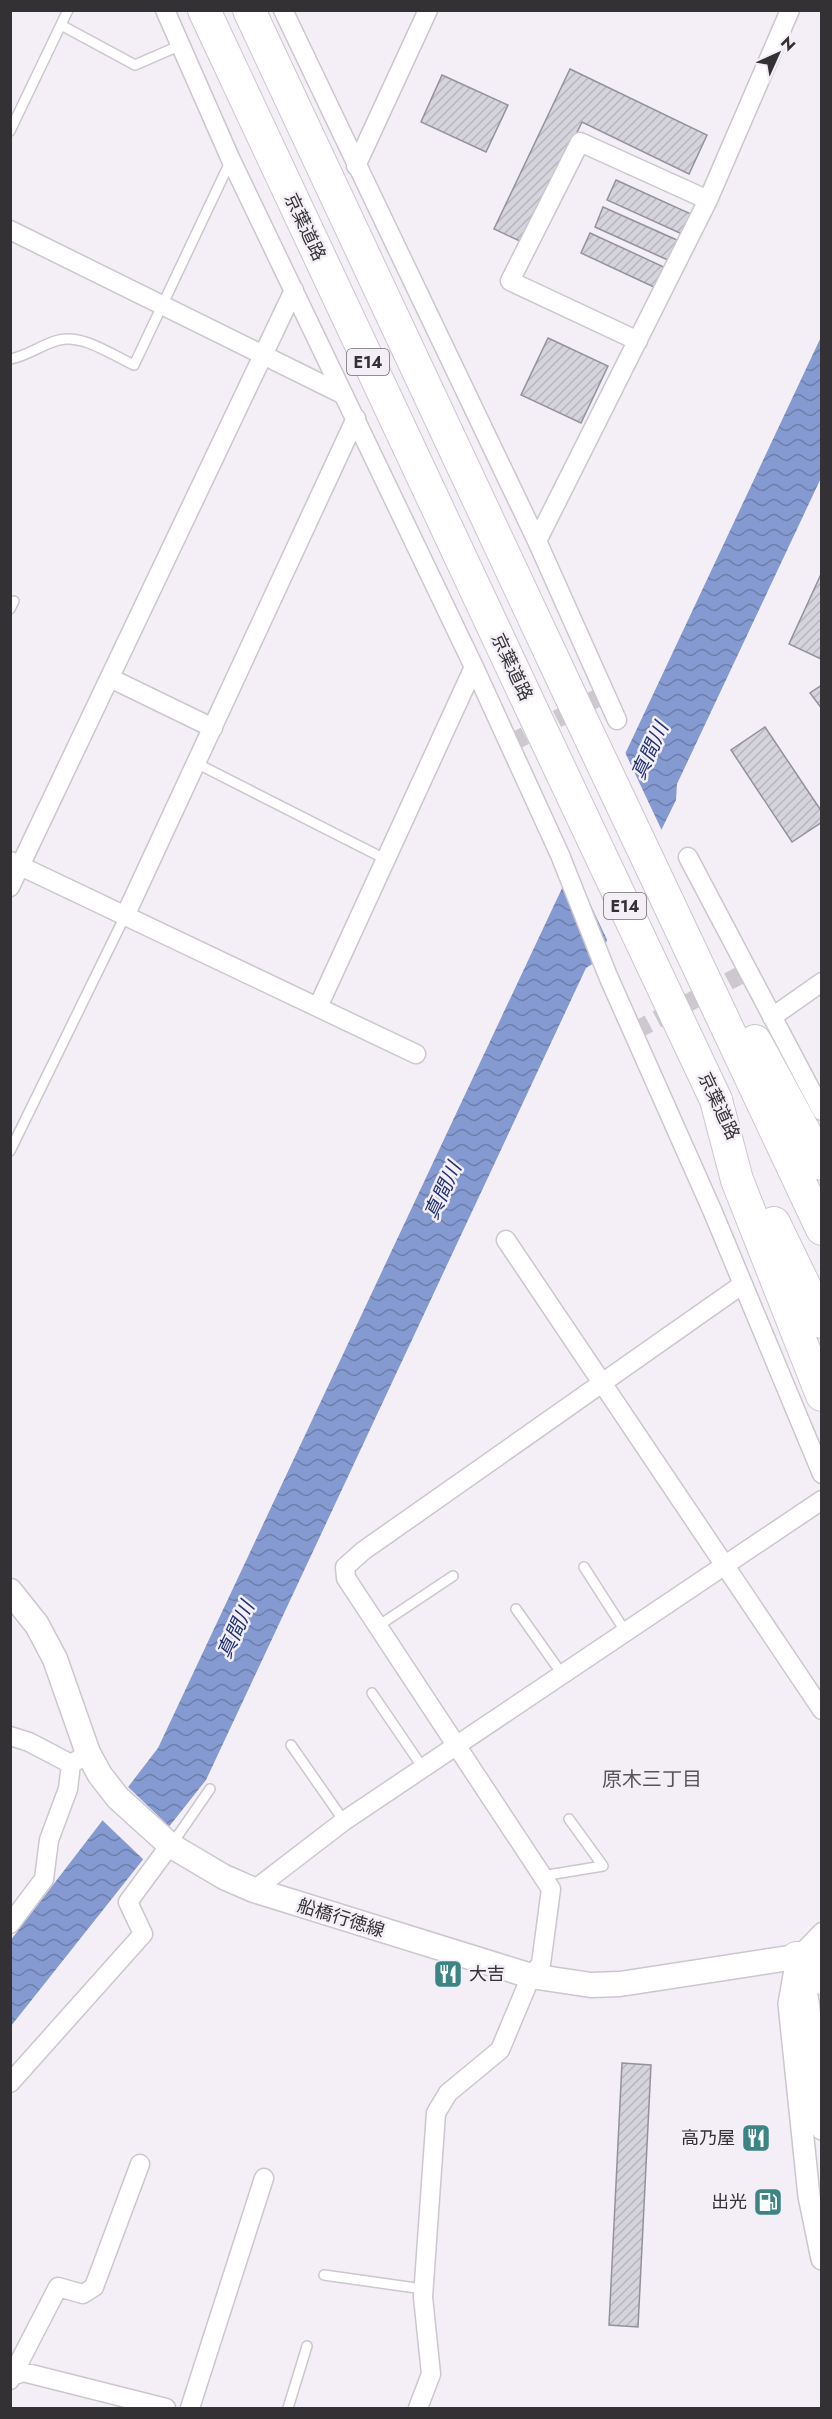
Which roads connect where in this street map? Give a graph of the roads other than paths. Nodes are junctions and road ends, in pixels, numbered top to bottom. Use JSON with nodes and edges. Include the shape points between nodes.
{"nodes":[{"id":1,"x":68,"y":10,"type":"edge"},
{"id":2,"x":165,"y":10,"type":"edge"},
{"id":3,"x":204,"y":10,"type":"edge"},
{"id":4,"x":249,"y":10,"type":"edge"},
{"id":5,"x":283,"y":10,"type":"edge"},
{"id":6,"x":428,"y":10,"type":"edge"},
{"id":7,"x":790,"y":10,"type":"edge"},
{"id":8,"x":61,"y":25,"type":"junction"},
{"id":9,"x":181,"y":45,"type":"junction"},
{"id":10,"x":10,"y":131,"type":"edge"},
{"id":11,"x":231,"y":160,"type":"junction"},
{"id":12,"x":356,"y":166,"type":"junction"},
{"id":13,"x":708,"y":200,"type":"junction"},
{"id":14,"x":10,"y":230,"type":"edge"},
{"id":15,"x":294,"y":290,"type":"junction"},
{"id":16,"x":162,"y":305,"type":"junction"},
{"id":17,"x":638,"y":341,"type":"junction"},
{"id":18,"x":263,"y":356,"type":"junction"},
{"id":19,"x":10,"y":359,"type":"edge"},
{"id":20,"x":344,"y":394,"type":"junction"},
{"id":21,"x":356,"y":418,"type":"junction"},
{"id":22,"x":537,"y":541,"type":"junction"},
{"id":23,"x":474,"y":667,"type":"junction"},
{"id":24,"x":110,"y":678,"type":"junction"},
{"id":25,"x":616,"y":720,"type":"dead end"},
{"id":26,"x":213,"y":728,"type":"junction"},
{"id":27,"x":196,"y":763,"type":"junction"},
{"id":28,"x":688,"y":857,"type":"dead end"},
{"id":29,"x":385,"y":859,"type":"junction"},
{"id":30,"x":16,"y":863,"type":"edge"},
{"id":31,"x":10,"y":887,"type":"edge"},
{"id":32,"x":667,"y":900,"type":"junction"},
{"id":33,"x":125,"y":916,"type":"junction"},
{"id":34,"x":822,"y":982,"type":"edge"},
{"id":35,"x":318,"y":1007,"type":"junction"},
{"id":36,"x":772,"y":1017,"type":"junction"},
{"id":37,"x":416,"y":1053,"type":"dead end"},
{"id":38,"x":716,"y":1100,"type":"junction"},
{"id":39,"x":822,"y":1111,"type":"edge"},
{"id":40,"x":10,"y":1151,"type":"edge"},
{"id":41,"x":822,"y":1164,"type":"edge"},
{"id":42,"x":822,"y":1229,"type":"edge"},
{"id":43,"x":506,"y":1240,"type":"dead end"},
{"id":44,"x":743,"y":1284,"type":"junction"},
{"id":45,"x":822,"y":1322,"type":"edge"},
{"id":46,"x":603,"y":1384,"type":"junction"},
{"id":47,"x":822,"y":1395,"type":"edge"},
{"id":48,"x":822,"y":1474,"type":"edge"},
{"id":49,"x":822,"y":1500,"type":"edge"},
{"id":50,"x":725,"y":1564,"type":"junction"},
{"id":51,"x":584,"y":1568,"type":"dead end"},
{"id":52,"x":453,"y":1576,"type":"dead end"},
{"id":53,"x":10,"y":1591,"type":"edge"},
{"id":54,"x":516,"y":1609,"type":"dead end"},
{"id":55,"x":378,"y":1626,"type":"junction"},
{"id":56,"x":625,"y":1631,"type":"junction"},
{"id":57,"x":562,"y":1674,"type":"junction"},
{"id":58,"x":372,"y":1693,"type":"dead end"},
{"id":59,"x":822,"y":1710,"type":"edge"},
{"id":60,"x":10,"y":1736,"type":"edge"},
{"id":61,"x":291,"y":1746,"type":"dead end"},
{"id":62,"x":454,"y":1746,"type":"junction"},
{"id":63,"x":80,"y":1759,"type":"junction"},
{"id":64,"x":423,"y":1768,"type":"junction"},
{"id":65,"x":210,"y":1789,"type":"dead end"},
{"id":66,"x":569,"y":1818,"type":"dead end"},
{"id":67,"x":344,"y":1821,"type":"junction"},
{"id":68,"x":168,"y":1843,"type":"junction"},
{"id":69,"x":542,"y":1876,"type":"junction"},
{"id":70,"x":254,"y":1890,"type":"junction"},
{"id":71,"x":10,"y":1924,"type":"edge"},
{"id":72,"x":822,"y":1932,"type":"edge"},
{"id":73,"x":810,"y":1956,"type":"edge"},
{"id":74,"x":531,"y":1976,"type":"junction"},
{"id":75,"x":822,"y":1978,"type":"edge"},
{"id":76,"x":822,"y":1992,"type":"edge"},
{"id":77,"x":10,"y":2083,"type":"edge"},
{"id":78,"x":822,"y":2129,"type":"edge"},
{"id":79,"x":140,"y":2164,"type":"dead end"},
{"id":80,"x":264,"y":2178,"type":"dead end"},
{"id":81,"x":822,"y":2259,"type":"edge"},
{"id":82,"x":324,"y":2275,"type":"dead end"},
{"id":83,"x":423,"y":2289,"type":"junction"},
{"id":84,"x":307,"y":2346,"type":"dead end"},
{"id":85,"x":11,"y":2378,"type":"edge"},
{"id":86,"x":166,"y":2409,"type":"edge"},
{"id":87,"x":190,"y":2409,"type":"edge"},
{"id":88,"x":288,"y":2409,"type":"edge"},
{"id":89,"x":418,"y":2409,"type":"edge"}],
"edges":[{"from":1,"to":8,"type":"lane"},
{"from":2,"to":9,"type":"street"},
{"from":3,"to":38,"type":"highway","name":"京葉道路","number":"E14","bridge":true},
{"from":4,"to":32,"type":"highway","number":"E14","bridge":true},
{"from":5,"to":12,"type":"street"},
{"from":6,"to":12,"type":"street"},
{"from":7,"to":13,"type":"street"},
{"from":8,"to":9,"type":"lane","via":[[135,65]]},
{"from":8,"to":10,"type":"lane"},
{"from":9,"to":11,"type":"street"},
{"from":11,"to":15,"type":"street"},
{"from":11,"to":16,"type":"lane"},
{"from":12,"to":22,"type":"street"},
{"from":13,"to":17,"type":"street"},
{"from":13,"to":17,"type":"street","via":[[580,142],[510,281]]},
{"from":14,"to":16,"type":"street"},
{"from":15,"to":18,"type":"street"},
{"from":15,"to":20,"type":"street"},
{"from":16,"to":18,"type":"street"},
{"from":16,"to":19,"type":"lane","via":[[134,365],[76,339],[59,340]]},
{"from":17,"to":22,"type":"street"},
{"from":18,"to":20,"type":"street"},
{"from":18,"to":24,"type":"street"},
{"from":20,"to":21,"type":"street"},
{"from":21,"to":23,"type":"street"},
{"from":21,"to":26,"type":"street"},
{"from":22,"to":25,"type":"street"},
{"from":23,"to":29,"type":"street"},
{"from":23,"to":44,"type":"street","via":[[560,855],[608,976]]},
{"from":24,"to":26,"type":"street"},
{"from":24,"to":30,"type":"street"},
{"from":26,"to":27,"type":"street"},
{"from":27,"to":29,"type":"lane"},
{"from":27,"to":33,"type":"street"},
{"from":28,"to":36,"type":"street"},
{"from":29,"to":35,"type":"street"},
{"from":30,"to":31,"type":"street"},
{"from":30,"to":33,"type":"street"},
{"from":32,"to":41,"type":"highway","via":[[726,989]]},
{"from":32,"to":42,"type":"highway","number":"E14"},
{"from":33,"to":35,"type":"street"},
{"from":33,"to":40,"type":"lane"},
{"from":34,"to":36,"type":"street"},
{"from":35,"to":37,"type":"street"},
{"from":36,"to":39,"type":"street"},
{"from":38,"to":45,"type":"highway","name":"京葉道路","number":"E14"},
{"from":38,"to":47,"type":"highway","via":[[737,1180]]},
{"from":43,"to":46,"type":"street"},
{"from":44,"to":46,"type":"street"},
{"from":44,"to":48,"type":"street"},
{"from":46,"to":50,"type":"street"},
{"from":46,"to":55,"type":"street","via":[[345,1567],[346,1578]]},
{"from":49,"to":50,"type":"street"},
{"from":50,"to":56,"type":"street"},
{"from":50,"to":59,"type":"street"},
{"from":51,"to":56,"type":"lane"},
{"from":52,"to":55,"type":"lane"},
{"from":53,"to":63,"type":"main road","name":"船橋行徳線","via":[[37,1625],[55,1659]]},
{"from":54,"to":57,"type":"lane"},
{"from":55,"to":62,"type":"street"},
{"from":56,"to":57,"type":"street"},
{"from":57,"to":62,"type":"street"},
{"from":58,"to":64,"type":"lane"},
{"from":60,"to":63,"type":"street"},
{"from":61,"to":67,"type":"lane"},
{"from":62,"to":64,"type":"street"},
{"from":62,"to":69,"type":"street"},
{"from":63,"to":68,"type":"main road","name":"船橋行徳線"},
{"from":63,"to":71,"type":"street","via":[[49,1840],[44,1879]]},
{"from":64,"to":67,"type":"street"},
{"from":65,"to":68,"type":"lane"},
{"from":66,"to":69,"type":"lane","via":[[603,1866]]},
{"from":67,"to":70,"type":"street"},
{"from":68,"to":70,"type":"main road","name":"船橋行徳線"},
{"from":68,"to":77,"type":"street","via":[[128,1902],[143,1934]]},
{"from":69,"to":74,"type":"street","via":[[551,1889],[550,1899],[540,1964]]},
{"from":70,"to":74,"type":"main road","name":"船橋行徳線"},
{"from":72,"to":73,"type":"street"},
{"from":73,"to":74,"type":"main road","name":"船橋行徳線","via":[[620,1984],[591,1985]]},
{"from":73,"to":75,"type":"highway"},
{"from":73,"to":76,"type":"street"},
{"from":73,"to":78,"type":"street","via":[[808,2001]]},
{"from":73,"to":81,"type":"street","via":[[789,2004],[808,2196]]},
{"from":74,"to":83,"type":"street","via":[[500,2050],[448,2093],[436,2113]]},
{"from":79,"to":85,"type":"street","via":[[94,2287],[83,2294],[58,2287]]},
{"from":80,"to":87,"type":"street"},
{"from":82,"to":83,"type":"lane"},
{"from":83,"to":89,"type":"street","via":[[431,2374]]},
{"from":84,"to":88,"type":"lane"},
{"from":85,"to":86,"type":"street","via":[[23,2372]]}]}
